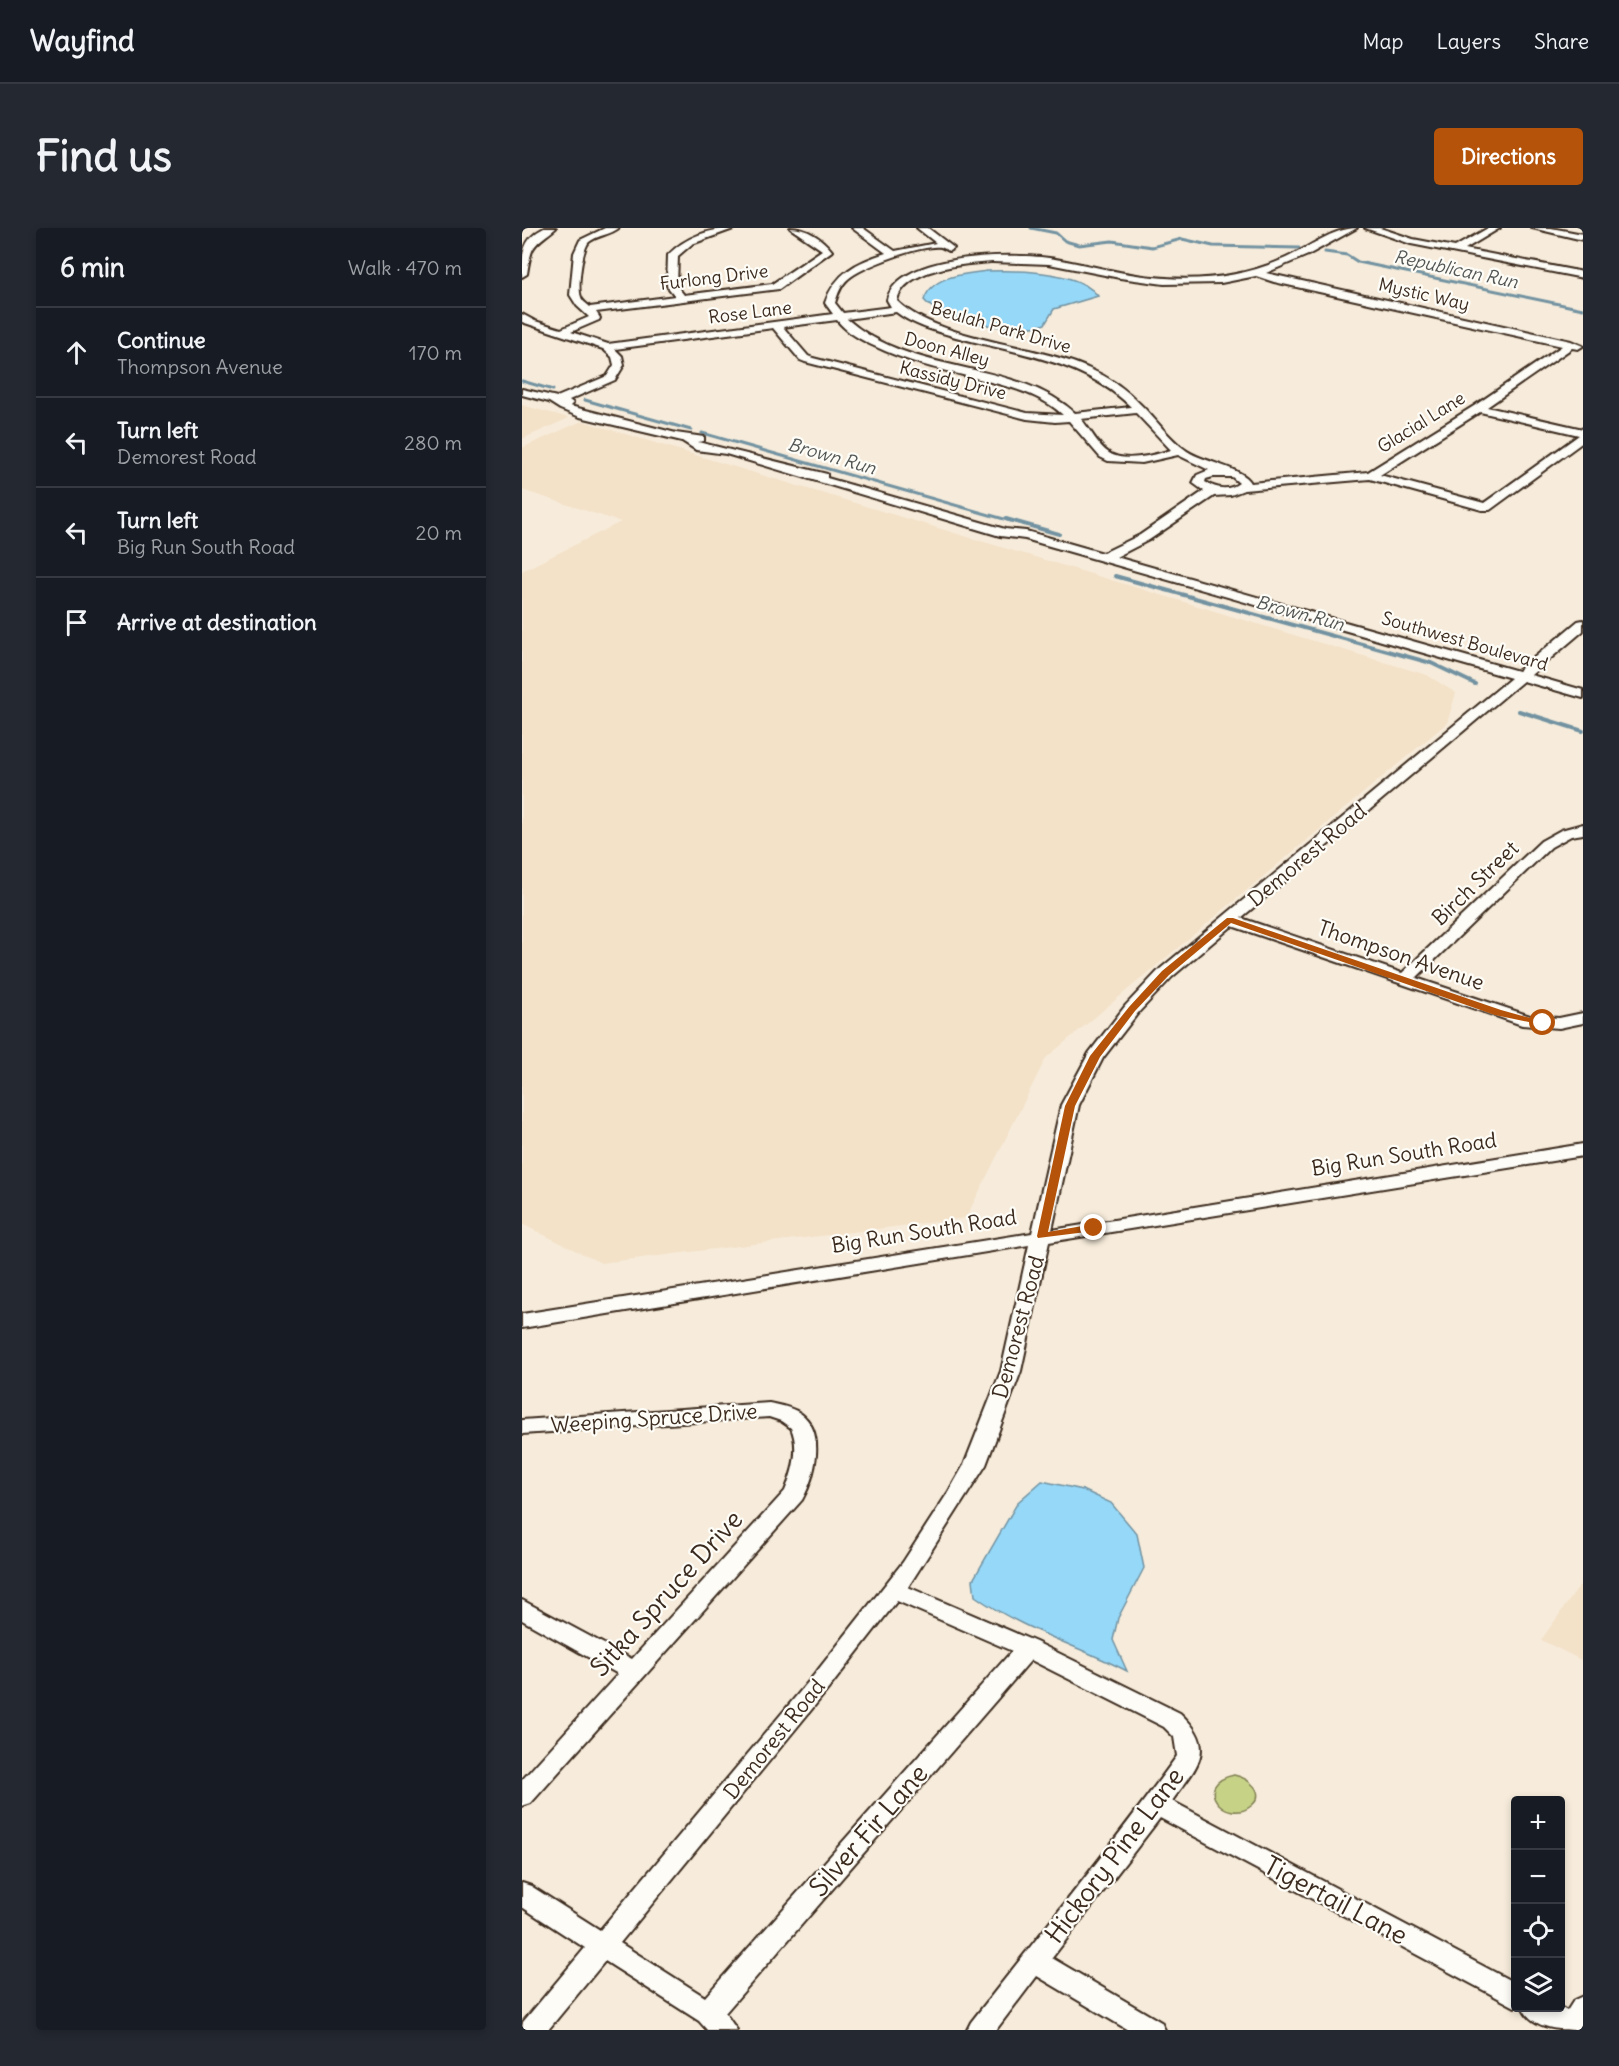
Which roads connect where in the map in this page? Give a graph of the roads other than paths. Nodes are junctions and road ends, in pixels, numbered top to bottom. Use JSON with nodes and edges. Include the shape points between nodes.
{"nodes":[{"id":1,"x":543,"y":228,"type":"edge"},
{"id":2,"x":551,"y":228,"type":"edge"},
{"id":3,"x":614,"y":228,"type":"edge"},
{"id":4,"x":731,"y":228,"type":"edge"},
{"id":5,"x":795,"y":228,"type":"edge"},
{"id":6,"x":857,"y":228,"type":"edge"},
{"id":7,"x":922,"y":228,"type":"edge"},
{"id":8,"x":1352,"y":228,"type":"edge"},
{"id":9,"x":1370,"y":228,"type":"edge"},
{"id":10,"x":1495,"y":228,"type":"edge"},
{"id":11,"x":1537,"y":228,"type":"edge"},
{"id":12,"x":1583,"y":237,"type":"edge"},
{"id":13,"x":522,"y":241,"type":"edge"},
{"id":14,"x":944,"y":244,"type":"junction"},
{"id":15,"x":1456,"y":250,"type":"junction"},
{"id":16,"x":893,"y":254,"type":"junction"},
{"id":17,"x":967,"y":262,"type":"junction"},
{"id":18,"x":1258,"y":273,"type":"junction"},
{"id":19,"x":522,"y":274,"type":"edge"},
{"id":20,"x":1583,"y":275,"type":"edge"},
{"id":21,"x":681,"y":298,"type":"junction"},
{"id":22,"x":522,"y":307,"type":"edge"},
{"id":23,"x":896,"y":309,"type":"junction"},
{"id":24,"x":590,"y":310,"type":"junction"},
{"id":25,"x":522,"y":317,"type":"edge"},
{"id":26,"x":838,"y":317,"type":"junction"},
{"id":27,"x":776,"y":325,"type":"junction"},
{"id":28,"x":546,"y":328,"type":"junction"},
{"id":29,"x":561,"y":333,"type":"junction"},
{"id":30,"x":1571,"y":344,"type":"junction"},
{"id":31,"x":607,"y":347,"type":"junction"},
{"id":32,"x":1583,"y":347,"type":"edge"},
{"id":33,"x":522,"y":392,"type":"edge"},
{"id":34,"x":555,"y":402,"type":"junction"},
{"id":35,"x":1478,"y":408,"type":"junction"},
{"id":36,"x":1138,"y":409,"type":"junction"},
{"id":37,"x":1073,"y":417,"type":"junction"},
{"id":38,"x":1583,"y":432,"type":"edge"},
{"id":39,"x":1583,"y":437,"type":"edge"},
{"id":40,"x":1181,"y":451,"type":"junction"},
{"id":41,"x":1202,"y":474,"type":"junction"},
{"id":42,"x":1371,"y":475,"type":"junction"},
{"id":43,"x":1244,"y":483,"type":"junction"},
{"id":44,"x":1214,"y":491,"type":"junction"},
{"id":45,"x":1103,"y":557,"type":"junction"},
{"id":46,"x":1583,"y":624,"type":"edge"},
{"id":47,"x":1522,"y":675,"type":"junction"},
{"id":48,"x":1583,"y":694,"type":"edge"},
{"id":49,"x":1583,"y":829,"type":"edge"},
{"id":50,"x":1230,"y":920,"type":"junction"},
{"id":51,"x":1404,"y":980,"type":"junction"},
{"id":52,"x":1583,"y":1018,"type":"edge"},
{"id":53,"x":1583,"y":1150,"type":"edge"},
{"id":54,"x":1042,"y":1236,"type":"junction"},
{"id":55,"x":522,"y":1321,"type":"edge"},
{"id":56,"x":786,"y":1414,"type":"joint"},
{"id":57,"x":522,"y":1427,"type":"edge"},
{"id":58,"x":893,"y":1590,"type":"junction"},
{"id":59,"x":522,"y":1609,"type":"edge"},
{"id":60,"x":1028,"y":1648,"type":"junction"},
{"id":61,"x":633,"y":1671,"type":"junction"},
{"id":62,"x":522,"y":1796,"type":"edge"},
{"id":63,"x":1156,"y":1804,"type":"junction"},
{"id":64,"x":522,"y":1894,"type":"edge"},
{"id":65,"x":603,"y":1946,"type":"junction"},
{"id":66,"x":1033,"y":1960,"type":"junction"},
{"id":67,"x":1511,"y":1994,"type":"edge"},
{"id":68,"x":1549,"y":2012,"type":"edge"},
{"id":69,"x":716,"y":2021,"type":"edge"},
{"id":70,"x":1576,"y":2022,"type":"edge"},
{"id":71,"x":532,"y":2030,"type":"edge"},
{"id":72,"x":980,"y":2030,"type":"edge"},
{"id":73,"x":1152,"y":2030,"type":"edge"}],
"edges":[{"from":1,"to":13,"type":"street"},
{"from":2,"to":19,"type":"street","via":[[528,243]]},
{"from":3,"to":24,"type":"street","via":[[588,238],[578,248],[575,295]]},
{"from":4,"to":21,"type":"street","via":[[689,242],[673,255],[672,286]]},
{"from":5,"to":21,"type":"street","name":"Furlong Drive","via":[[827,251],[779,285]]},
{"from":6,"to":16,"type":"street"},
{"from":7,"to":14,"type":"street"},
{"from":8,"to":18,"type":"street","name":"Beulah Park Drive"},
{"from":9,"to":15,"type":"street"},
{"from":10,"to":15,"type":"street"},
{"from":11,"to":12,"type":"street"},
{"from":14,"to":16,"type":"street"},
{"from":14,"to":17,"type":"street"},
{"from":15,"to":20,"type":"street"},
{"from":16,"to":26,"type":"street","via":[[857,268],[835,286],[830,303]]},
{"from":17,"to":18,"type":"street","name":"Beulah Park Drive","via":[[1047,261],[1173,282]]},
{"from":17,"to":23,"type":"street","name":"Beulah Park Drive","via":[[923,272],[904,281],[894,293],[892,302]]},
{"from":18,"to":30,"type":"street","name":"Mystic Way"},
{"from":21,"to":24,"type":"street","name":"Furlong Drive"},
{"from":22,"to":28,"type":"street"},
{"from":23,"to":26,"type":"street","name":"Rose Lane"},
{"from":23,"to":36,"type":"street","name":"Beulah Park Drive","via":[[939,329],[1058,360],[1107,382]]},
{"from":24,"to":29,"type":"street","via":[[595,315],[592,321]]},
{"from":25,"to":28,"type":"street"},
{"from":26,"to":27,"type":"street","name":"Rose Lane"},
{"from":26,"to":37,"type":"street","name":"Doon Alley","via":[[857,333],[891,350],[1028,388],[1054,400]]},
{"from":27,"to":31,"type":"street","name":"Rose Lane"},
{"from":27,"to":37,"type":"street","name":"Kassidy Drive","via":[[809,360],[1027,416]]},
{"from":28,"to":29,"type":"street"},
{"from":29,"to":31,"type":"street"},
{"from":30,"to":32,"type":"street","name":"Mystic Way"},
{"from":30,"to":35,"type":"street","name":"Glacial Lane"},
{"from":31,"to":34,"type":"street","via":[[617,356],[619,365],[615,372],[606,381]]},
{"from":33,"to":34,"type":"street","name":"Southwest Boulevard"},
{"from":34,"to":45,"type":"street","name":"Southwest Boulevard","via":[[992,530],[1026,535]]},
{"from":35,"to":38,"type":"street"},
{"from":35,"to":42,"type":"street","name":"Glacial Lane"},
{"from":36,"to":37,"type":"street","name":"Kassidy Drive"},
{"from":36,"to":40,"type":"street","name":"Beulah Park Drive"},
{"from":37,"to":40,"type":"street","name":"Doon Alley","via":[[1111,459]]},
{"from":39,"to":42,"type":"street","via":[[1486,507]]},
{"from":40,"to":41,"type":"street","name":"Beulah Park Drive"},
{"from":41,"to":43,"type":"street","via":[[1227,473]]},
{"from":41,"to":44,"type":"street","name":"Beulah Park Drive"},
{"from":41,"to":45,"type":"street","via":[[1183,501]]},
{"from":42,"to":43,"type":"street","name":"Glacial Lane"},
{"from":43,"to":44,"type":"street","name":"Glacial Lane","via":[[1229,491]]},
{"from":44,"to":45,"type":"street","via":[[1123,551]]},
{"from":45,"to":47,"type":"street","name":"Southwest Boulevard"},
{"from":46,"to":47,"type":"street","name":"Demorest Road"},
{"from":47,"to":48,"type":"street","name":"Southwest Boulevard"},
{"from":47,"to":50,"type":"street","name":"Demorest Road"},
{"from":49,"to":51,"type":"street","name":"Birch Street","via":[[1546,844]]},
{"from":50,"to":51,"type":"street","name":"Thompson Avenue"},
{"from":50,"to":54,"type":"street","name":"Demorest Road","via":[[1166,973],[1095,1056],[1070,1106]]},
{"from":51,"to":52,"type":"street","name":"Thompson Avenue","via":[[1528,1021],[1559,1023]]},
{"from":53,"to":54,"type":"street","name":"Big Run South Road"},
{"from":54,"to":55,"type":"street","name":"Big Run South Road"},
{"from":54,"to":58,"type":"street","name":"Demorest Road","via":[[1011,1371],[975,1465]]},
{"from":56,"to":57,"type":"street","name":"Weeping Spruce Drive","via":[[769,1410]]},
{"from":56,"to":61,"type":"street","name":"Sitka Spruce Drive","via":[[799,1424],[805,1439],[805,1460],[794,1495]]},
{"from":58,"to":60,"type":"street","name":"Hickory Pine Lane"},
{"from":58,"to":65,"type":"street","name":"Demorest Road"},
{"from":59,"to":61,"type":"street"},
{"from":60,"to":63,"type":"street","name":"Hickory Pine Lane","via":[[1172,1720],[1185,1732],[1189,1758]]},
{"from":60,"to":69,"type":"street","name":"Silver Fir Lane"},
{"from":61,"to":62,"type":"street","name":"Sitka Spruce Drive"},
{"from":63,"to":66,"type":"street","name":"Hickory Pine Lane"},
{"from":63,"to":67,"type":"street","name":"Tigertail Lane"},
{"from":64,"to":65,"type":"street"},
{"from":65,"to":69,"type":"street"},
{"from":65,"to":71,"type":"street","name":"Demorest Road"},
{"from":66,"to":72,"type":"street","name":"Hickory Pine Lane"},
{"from":66,"to":73,"type":"street"},
{"from":68,"to":70,"type":"street"}]}
